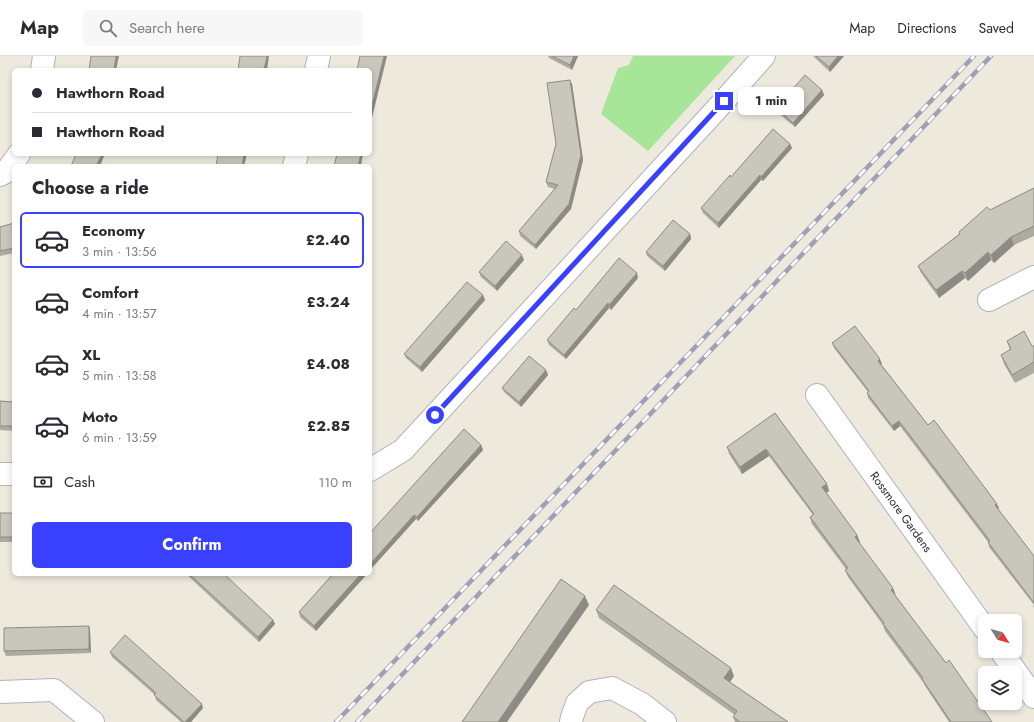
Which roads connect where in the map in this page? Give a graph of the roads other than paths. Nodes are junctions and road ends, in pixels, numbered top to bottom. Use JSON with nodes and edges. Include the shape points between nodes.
{"nodes":[{"id":1,"x":44,"y":56,"type":"edge"},
{"id":2,"x":319,"y":56,"type":"edge"},
{"id":3,"x":764,"y":56,"type":"edge"},
{"id":4,"x":42,"y":68,"type":"edge"},
{"id":5,"x":316,"y":68,"type":"edge"},
{"id":6,"x":18,"y":156,"type":"edge"},
{"id":7,"x":0,"y":175,"type":"edge"},
{"id":8,"x":1034,"y":276,"type":"edge"},
{"id":9,"x":989,"y":300,"type":"dead end"},
{"id":10,"x":816,"y":395,"type":"dead end"},
{"id":11,"x":372,"y":469,"type":"edge"},
{"id":12,"x":0,"y":474,"type":"edge"},
{"id":13,"x":12,"y":474,"type":"edge"},
{"id":14,"x":978,"y":619,"type":"edge"},
{"id":15,"x":1006,"y":658,"type":"edge"},
{"id":16,"x":0,"y":692,"type":"edge"},
{"id":17,"x":1034,"y":697,"type":"edge"},
{"id":18,"x":93,"y":722,"type":"edge"},
{"id":19,"x":571,"y":722,"type":"edge"},
{"id":20,"x":665,"y":722,"type":"edge"}],
"edges":[{"from":1,"to":4,"type":"street"},
{"from":2,"to":5,"type":"street"},
{"from":3,"to":11,"type":"street","via":[[403,450]]},
{"from":6,"to":7,"type":"street","via":[[6,172]]},
{"from":8,"to":9,"type":"street"},
{"from":10,"to":14,"type":"street","name":"Rossmore Gardens"},
{"from":12,"to":13,"type":"street"},
{"from":15,"to":17,"type":"street"},
{"from":16,"to":18,"type":"street","via":[[54,690]]},
{"from":19,"to":20,"type":"street","via":[[578,703],[589,692],[612,688],[642,704]]}]}
